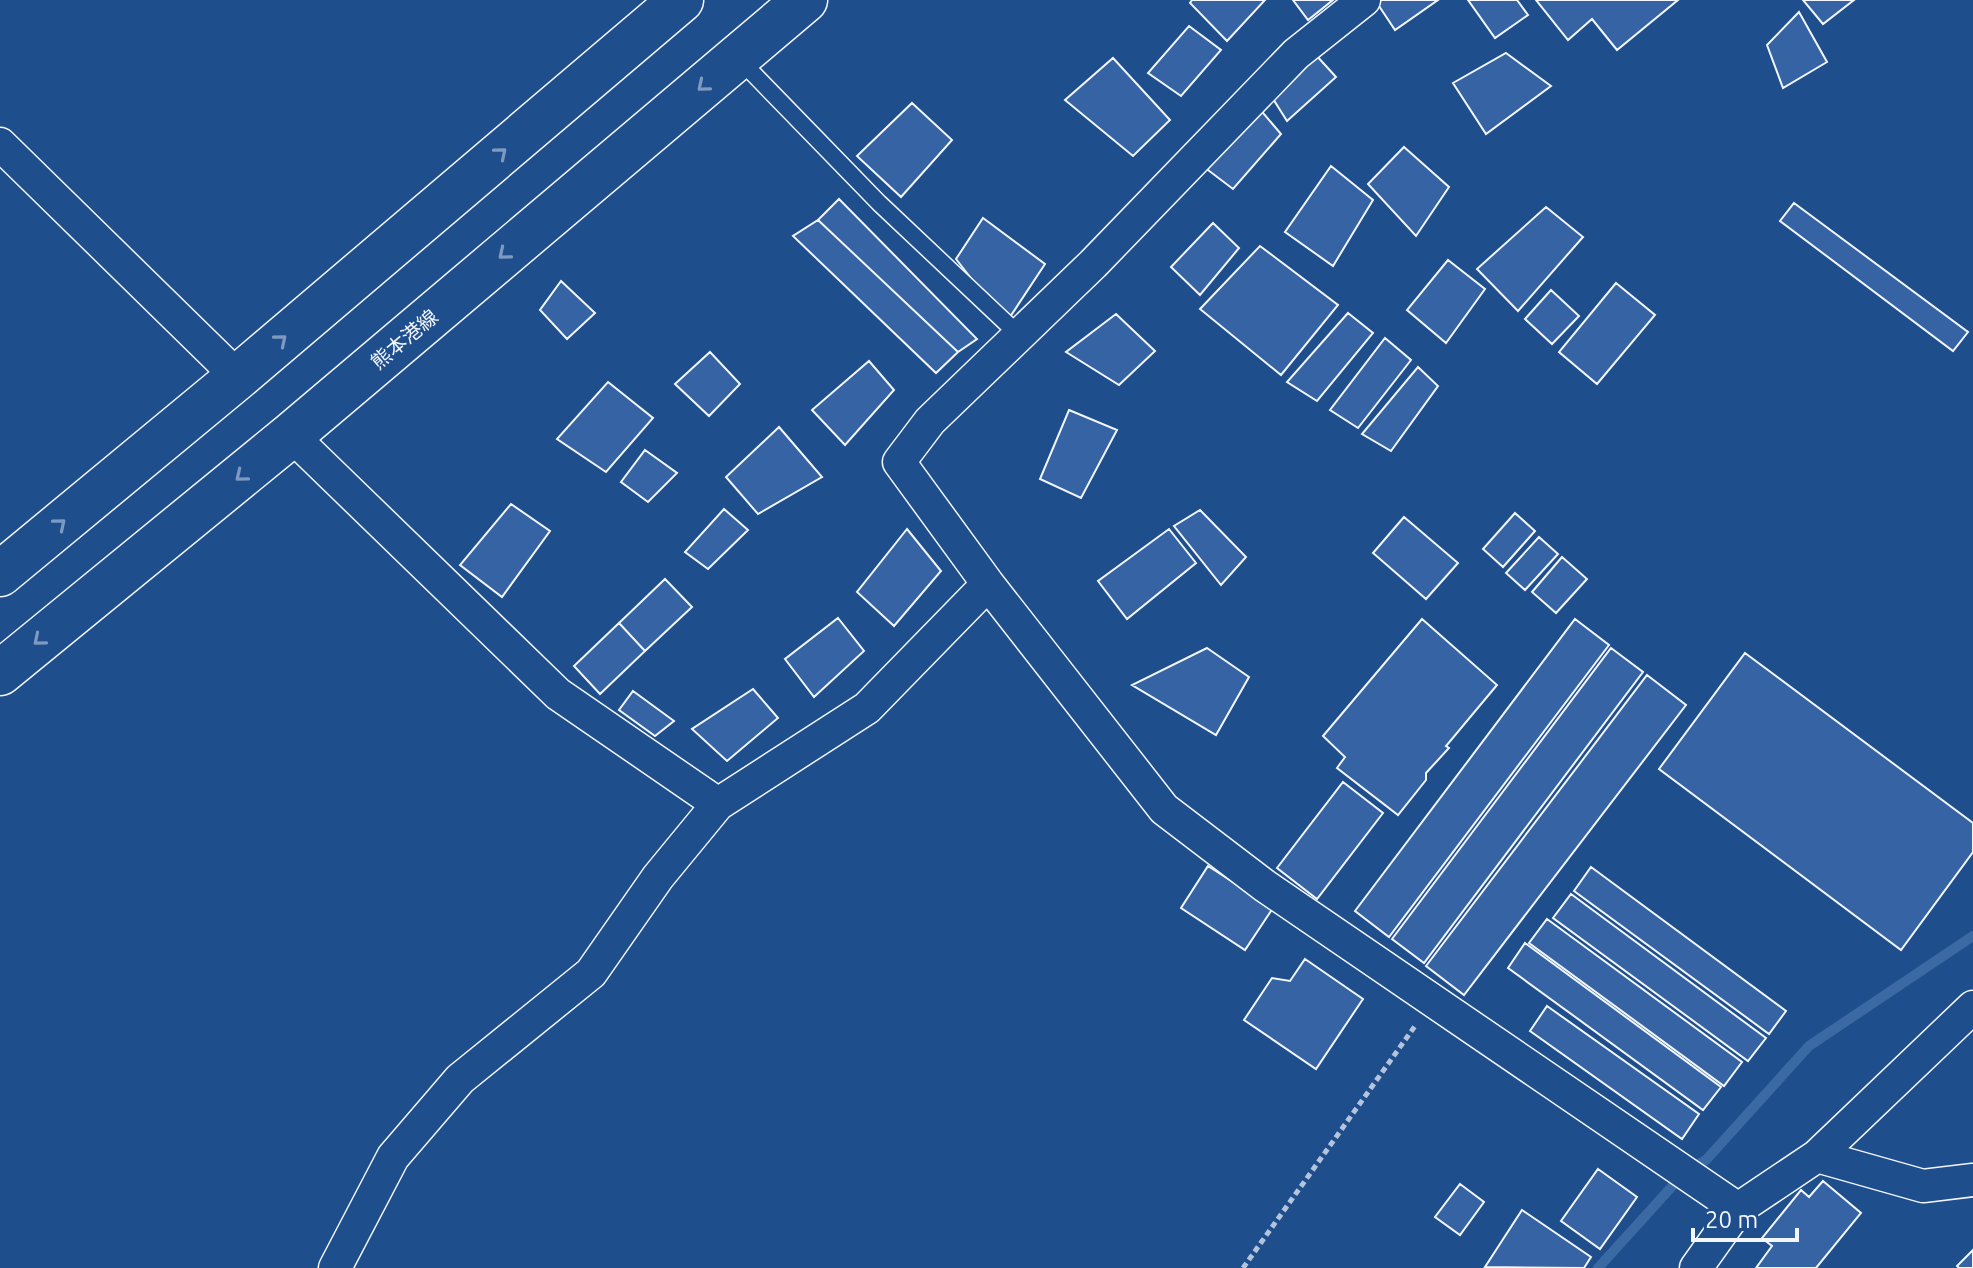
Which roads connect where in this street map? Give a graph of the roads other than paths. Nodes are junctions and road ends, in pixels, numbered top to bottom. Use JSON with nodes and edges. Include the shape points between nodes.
{"nodes":[{"id":1,"x":681,"y":0,"type":"edge"},
{"id":2,"x":805,"y":0,"type":"edge"},
{"id":3,"x":1364,"y":0,"type":"edge"},
{"id":4,"x":737,"y":57,"type":"junction"},
{"id":5,"x":0,"y":144,"type":"edge"},
{"id":6,"x":1019,"y":335,"type":"junction"},
{"id":7,"x":238,"y":377,"type":"junction"},
{"id":8,"x":291,"y":435,"type":"junction"},
{"id":9,"x":0,"y":574,"type":"edge"},
{"id":10,"x":988,"y":584,"type":"junction"},
{"id":11,"x":0,"y":673,"type":"edge"},
{"id":12,"x":718,"y":804,"type":"junction"},
{"id":13,"x":1973,"y":1007,"type":"edge"},
{"id":14,"x":1817,"y":1156,"type":"junction"},
{"id":15,"x":1973,"y":1180,"type":"edge"},
{"id":16,"x":1738,"y":1209,"type":"junction"},
{"id":17,"x":335,"y":1268,"type":"edge"},
{"id":18,"x":1696,"y":1268,"type":"edge"}],
"edges":[{"from":7,"to":1,"type":"main road","one_way":true},
{"from":2,"to":4,"type":"main road","name":"熊本港線"},
{"from":3,"to":6,"type":"street","via":[[1296,54]]},
{"from":4,"to":6,"type":"lane","via":[[879,203]]},
{"from":4,"to":8,"type":"main road","name":"熊本港線","one_way":true},
{"from":5,"to":7,"type":"street"},
{"from":6,"to":10,"type":"street","via":[[930,421],[899,462]]},
{"from":9,"to":7,"type":"main road","one_way":true},
{"from":8,"to":11,"type":"main road","name":"熊本港線","one_way":true},
{"from":8,"to":12,"type":"street","via":[[558,694]]},
{"from":10,"to":12,"type":"street","via":[[867,708]]},
{"from":10,"to":16,"type":"street","via":[[1164,809],[1265,886]]},
{"from":12,"to":17,"type":"street","via":[[658,877],[591,973],[460,1079],[393,1157]]},
{"from":13,"to":14,"type":"street"},
{"from":14,"to":15,"type":"street","via":[[1923,1186]]},
{"from":14,"to":16,"type":"street"},
{"from":16,"to":18,"type":"street"}]}
